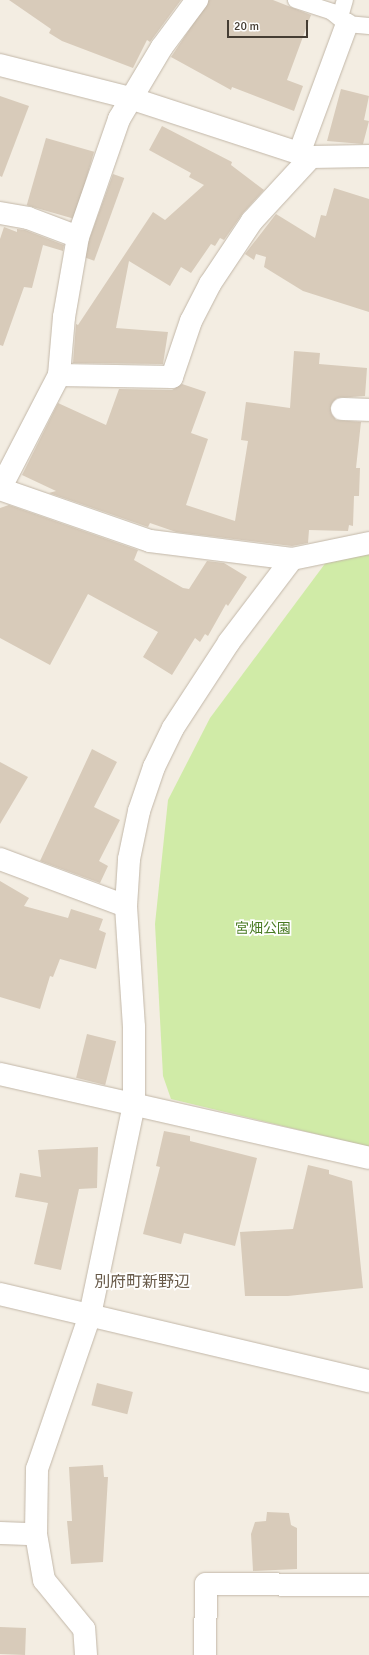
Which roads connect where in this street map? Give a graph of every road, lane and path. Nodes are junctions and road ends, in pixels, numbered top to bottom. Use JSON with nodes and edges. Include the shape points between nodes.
{"nodes":[{"id":1,"x":197,"y":0,"type":"edge"},
{"id":2,"x":296,"y":0,"type":"edge"},
{"id":3,"x":345,"y":0,"type":"edge"},
{"id":4,"x":344,"y":20,"type":"junction"},
{"id":5,"x":369,"y":26,"type":"edge"},
{"id":6,"x":0,"y":65,"type":"edge"},
{"id":7,"x":130,"y":98,"type":"junction"},
{"id":8,"x":305,"y":154,"type":"junction"},
{"id":9,"x":369,"y":156,"type":"edge"},
{"id":10,"x":0,"y":213,"type":"edge"},
{"id":11,"x":78,"y":237,"type":"junction"},
{"id":12,"x":59,"y":376,"type":"junction"},
{"id":13,"x":342,"y":409,"type":"dead end"},
{"id":14,"x":369,"y":410,"type":"edge"},
{"id":15,"x":0,"y":489,"type":"edge"},
{"id":16,"x":369,"y":543,"type":"edge"},
{"id":17,"x":292,"y":559,"type":"junction"},
{"id":18,"x":0,"y":859,"type":"edge"},
{"id":19,"x":126,"y":906,"type":"junction"},
{"id":20,"x":0,"y":1074,"type":"edge"},
{"id":21,"x":134,"y":1105,"type":"junction"},
{"id":22,"x":369,"y":1158,"type":"edge"},
{"id":23,"x":0,"y":1294,"type":"edge"},
{"id":24,"x":90,"y":1315,"type":"junction"},
{"id":25,"x":369,"y":1381,"type":"edge"},
{"id":26,"x":0,"y":1533,"type":"edge"},
{"id":27,"x":36,"y":1534,"type":"junction"},
{"id":28,"x":369,"y":1584,"type":"edge"},
{"id":29,"x":86,"y":1655,"type":"edge"},
{"id":30,"x":205,"y":1655,"type":"edge"}],
"edges":[{"from":1,"to":7,"type":"street","via":[[185,13]]},
{"from":2,"to":4,"type":"lane"},
{"from":3,"to":4,"type":"lane"},
{"from":4,"to":5,"type":"lane"},
{"from":4,"to":8,"type":"street"},
{"from":6,"to":7,"type":"street"},
{"from":7,"to":8,"type":"street"},
{"from":7,"to":11,"type":"street","via":[[118,119]]},
{"from":8,"to":9,"type":"street"},
{"from":8,"to":12,"type":"street","via":[[252,221],[210,284],[191,321],[172,377]]},
{"from":10,"to":11,"type":"street","via":[[28,218]]},
{"from":11,"to":12,"type":"street","via":[[64,317]]},
{"from":12,"to":15,"type":"street"},
{"from":13,"to":14,"type":"street"},
{"from":15,"to":17,"type":"street","via":[[150,541]]},
{"from":16,"to":17,"type":"street"},
{"from":17,"to":19,"type":"street","via":[[200,685],[154,767],[136,825]]},
{"from":18,"to":19,"type":"street"},
{"from":19,"to":21,"type":"street","via":[[134,1027]]},
{"from":20,"to":21,"type":"street"},
{"from":21,"to":22,"type":"street"},
{"from":21,"to":24,"type":"street"},
{"from":23,"to":24,"type":"street"},
{"from":24,"to":25,"type":"street"},
{"from":24,"to":27,"type":"street","via":[[36,1469]]},
{"from":26,"to":27,"type":"street"},
{"from":27,"to":29,"type":"street","via":[[44,1580],[84,1629]]},
{"from":28,"to":30,"type":"street","via":[[206,1584]]}]}
